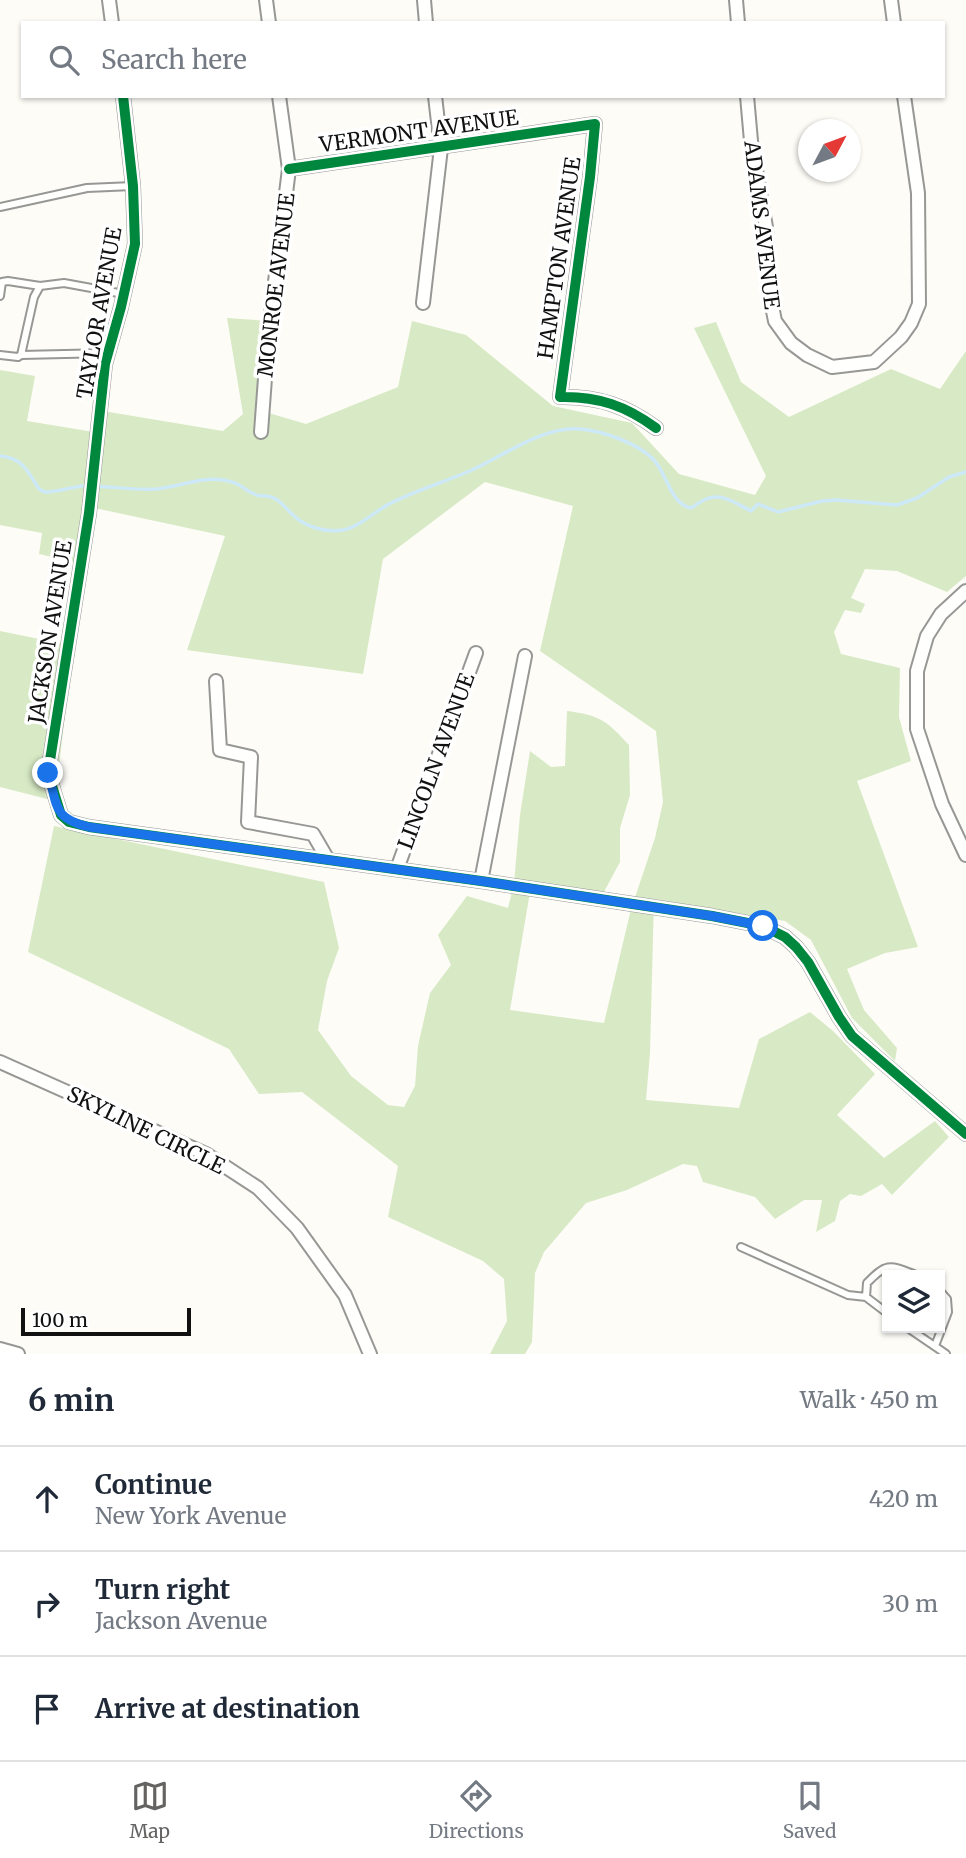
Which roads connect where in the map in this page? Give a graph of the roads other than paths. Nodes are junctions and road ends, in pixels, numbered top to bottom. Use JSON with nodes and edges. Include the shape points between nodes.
{"nodes":[{"id":1,"x":109,"y":0,"type":"edge"},
{"id":2,"x":266,"y":0,"type":"edge"},
{"id":3,"x":424,"y":0,"type":"edge"},
{"id":4,"x":736,"y":0,"type":"edge"},
{"id":5,"x":891,"y":0,"type":"edge"},
{"id":6,"x":112,"y":21,"type":"edge"},
{"id":7,"x":269,"y":21,"type":"edge"},
{"id":8,"x":426,"y":21,"type":"edge"},
{"id":9,"x":738,"y":21,"type":"edge"},
{"id":10,"x":894,"y":21,"type":"edge"},
{"id":11,"x":123,"y":98,"type":"edge"},
{"id":12,"x":279,"y":98,"type":"edge"},
{"id":13,"x":435,"y":98,"type":"edge"},
{"id":14,"x":747,"y":98,"type":"edge"},
{"id":15,"x":904,"y":98,"type":"edge"},
{"id":16,"x":595,"y":124,"type":"joint"},
{"id":17,"x":441,"y":148,"type":"junction"},
{"id":18,"x":289,"y":169,"type":"junction"},
{"id":19,"x":133,"y":186,"type":"junction"},
{"id":20,"x":0,"y":206,"type":"edge"},
{"id":21,"x":40,"y":286,"type":"junction"},
{"id":22,"x":124,"y":294,"type":"junction"},
{"id":23,"x":0,"y":296,"type":"edge"},
{"id":24,"x":423,"y":303,"type":"dead end"},
{"id":25,"x":109,"y":353,"type":"junction"},
{"id":26,"x":0,"y":355,"type":"edge"},
{"id":27,"x":21,"y":355,"type":"junction"},
{"id":28,"x":656,"y":428,"type":"dead end"},
{"id":29,"x":261,"y":432,"type":"dead end"},
{"id":30,"x":91,"y":494,"type":"joint"},
{"id":31,"x":966,"y":591,"type":"edge"},
{"id":32,"x":476,"y":653,"type":"dead end"},
{"id":33,"x":525,"y":656,"type":"dead end"},
{"id":34,"x":216,"y":681,"type":"dead end"},
{"id":35,"x":966,"y":855,"type":"edge"},
{"id":36,"x":327,"y":858,"type":"junction"},
{"id":37,"x":397,"y":869,"type":"junction"},
{"id":38,"x":481,"y":881,"type":"junction"},
{"id":39,"x":0,"y":1062,"type":"edge"},
{"id":40,"x":966,"y":1134,"type":"edge"},
{"id":41,"x":741,"y":1247,"type":"dead end"},
{"id":42,"x":904,"y":1270,"type":"edge"},
{"id":43,"x":866,"y":1297,"type":"junction"},
{"id":44,"x":945,"y":1297,"type":"edge"},
{"id":45,"x":882,"y":1308,"type":"edge"},
{"id":46,"x":945,"y":1320,"type":"edge"},
{"id":47,"x":916,"y":1333,"type":"edge"},
{"id":48,"x":940,"y":1333,"type":"edge"},
{"id":49,"x":935,"y":1346,"type":"junction"},
{"id":50,"x":0,"y":1349,"type":"edge"},
{"id":51,"x":18,"y":1354,"type":"edge"},
{"id":52,"x":370,"y":1354,"type":"edge"},
{"id":53,"x":946,"y":1354,"type":"edge"}],
"edges":[{"from":1,"to":6,"type":"street"},
{"from":2,"to":7,"type":"street"},
{"from":3,"to":8,"type":"street"},
{"from":4,"to":9,"type":"street"},
{"from":5,"to":10,"type":"street"},
{"from":11,"to":19,"type":"street","name":"TAYLOR AVENUE"},
{"from":12,"to":18,"type":"street","name":"MONROE AVENUE"},
{"from":13,"to":17,"type":"street"},
{"from":14,"to":15,"type":"street","name":"ADAMS AVENUE","via":[[775,321],[791,343],[832,367],[874,362],[901,337],[919,304],[918,193]]},
{"from":16,"to":17,"type":"street","name":"VERMONT AVENUE"},
{"from":16,"to":28,"type":"street","name":"HAMPTON AVENUE","via":[[560,397],[634,412]]},
{"from":17,"to":18,"type":"street","name":"VERMONT AVENUE"},
{"from":17,"to":24,"type":"street"},
{"from":18,"to":29,"type":"street","name":"MONROE AVENUE"},
{"from":19,"to":20,"type":"lane","via":[[87,188]]},
{"from":19,"to":22,"type":"street","name":"TAYLOR AVENUE","via":[[135,244]]},
{"from":21,"to":22,"type":"lane","via":[[64,283]]},
{"from":21,"to":23,"type":"lane","via":[[2,282]]},
{"from":21,"to":27,"type":"lane"},
{"from":22,"to":25,"type":"street","name":"TAYLOR AVENUE"},
{"from":25,"to":27,"type":"lane"},
{"from":25,"to":30,"type":"street","name":"TAYLOR AVENUE"},
{"from":26,"to":27,"type":"lane"},
{"from":30,"to":36,"type":"street","name":"JACKSON AVENUE","via":[[48,773],[61,815],[89,827]]},
{"from":31,"to":35,"type":"street","via":[[941,614],[927,636],[917,671],[917,729],[942,804]]},
{"from":32,"to":37,"type":"street","name":"LINCOLN AVENUE"},
{"from":33,"to":38,"type":"street"},
{"from":34,"to":36,"type":"street","via":[[220,750],[251,757],[248,822],[313,834]]},
{"from":36,"to":37,"type":"street"},
{"from":37,"to":38,"type":"street"},
{"from":38,"to":40,"type":"street","via":[[712,916],[763,926],[785,937],[808,962],[852,1036]]},
{"from":39,"to":52,"type":"street","name":"SKYLINE CIRCLE","via":[[206,1154],[258,1188],[297,1227],[345,1295]]},
{"from":41,"to":43,"type":"lane","via":[[848,1295]]},
{"from":42,"to":43,"type":"lane","via":[[894,1266],[880,1269],[867,1283]]},
{"from":43,"to":45,"type":"lane"},
{"from":44,"to":46,"type":"lane"},
{"from":47,"to":49,"type":"lane"},
{"from":48,"to":49,"type":"lane"},
{"from":49,"to":53,"type":"lane"},
{"from":50,"to":51,"type":"street"}]}
